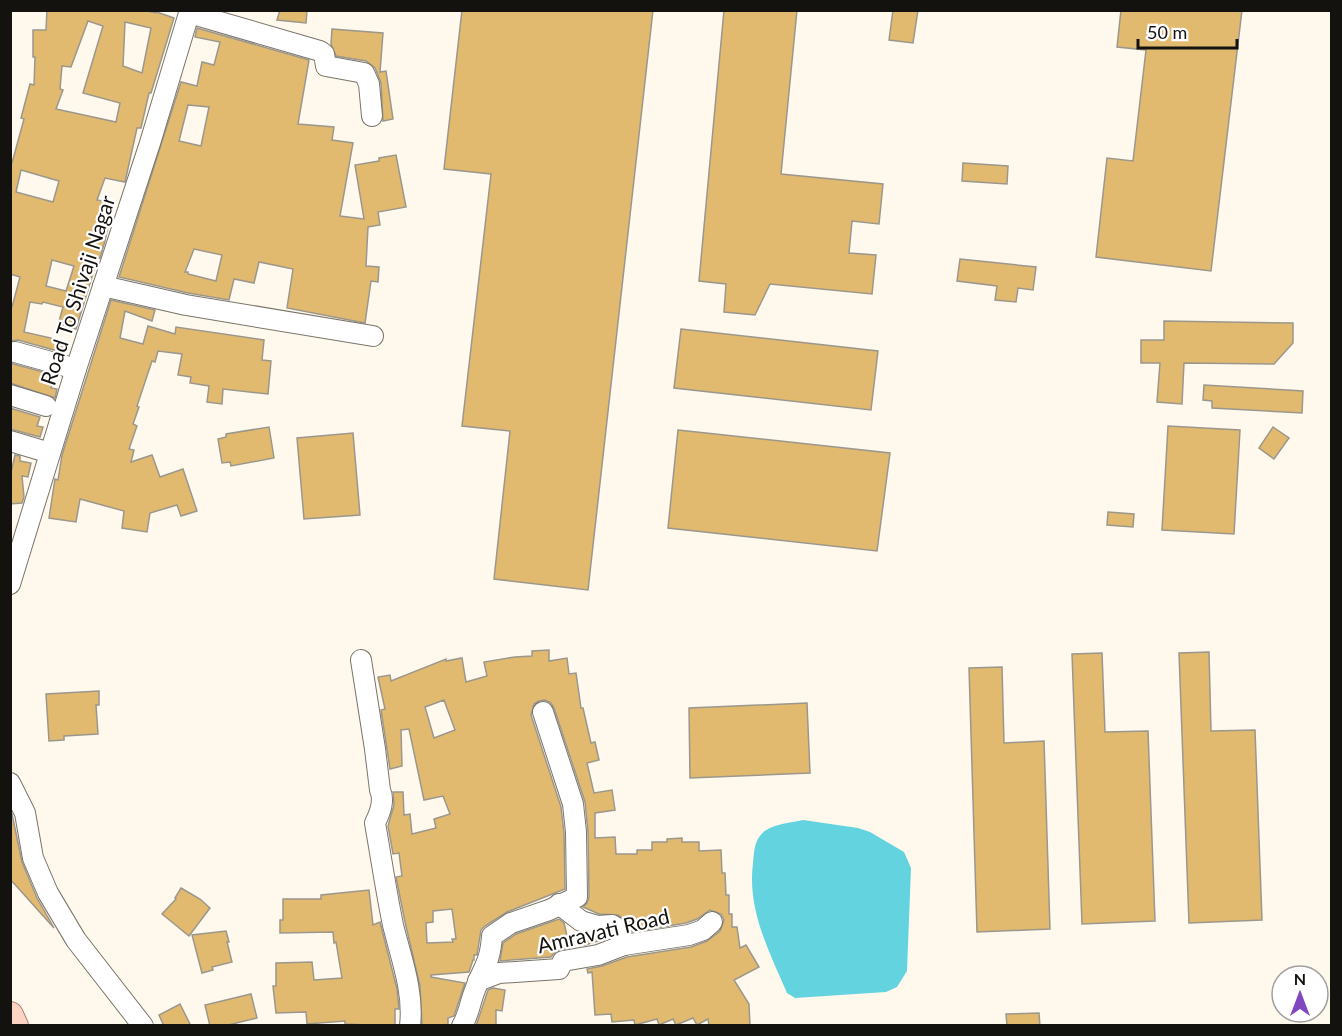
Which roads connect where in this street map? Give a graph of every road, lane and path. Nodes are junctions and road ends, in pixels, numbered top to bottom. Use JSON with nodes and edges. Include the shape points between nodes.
{"nodes":[{"id":1,"x":190,"y":12,"type":"edge"},
{"id":2,"x":372,"y":116,"type":"dead end"},
{"id":3,"x":103,"y":285,"type":"junction"},
{"id":4,"x":373,"y":336,"type":"dead end"},
{"id":5,"x":15,"y":352,"type":"dead end"},
{"id":6,"x":76,"y":369,"type":"junction"},
{"id":7,"x":10,"y":395,"type":"edge"},
{"id":8,"x":46,"y":406,"type":"dead end"},
{"id":9,"x":10,"y":441,"type":"edge"},
{"id":10,"x":50,"y":453,"type":"junction"},
{"id":11,"x":10,"y":584,"type":"edge"},
{"id":12,"x":361,"y":660,"type":"dead end"},
{"id":13,"x":543,"y":712,"type":"dead end"},
{"id":14,"x":10,"y":783,"type":"edge"},
{"id":15,"x":559,"y":903,"type":"junction"},
{"id":16,"x":712,"y":922,"type":"dead end"},
{"id":17,"x":624,"y":945,"type":"junction"},
{"id":18,"x":478,"y":981,"type":"junction"},
{"id":19,"x":10,"y":1015,"type":"edge"},
{"id":20,"x":15,"y":1026,"type":"edge"},
{"id":21,"x":143,"y":1026,"type":"edge"},
{"id":22,"x":410,"y":1026,"type":"edge"},
{"id":23,"x":462,"y":1026,"type":"edge"}],
"edges":[{"from":1,"to":2,"type":"street","via":[[320,51],[326,66],[364,73]]},
{"from":1,"to":3,"type":"street","name":"Road To Shivaji Nagar"},
{"from":3,"to":4,"type":"street","via":[[186,305]]},
{"from":3,"to":6,"type":"street","name":"Road To Shivaji Nagar"},
{"from":5,"to":6,"type":"street"},
{"from":6,"to":10,"type":"street","name":"Road To Shivaji Nagar"},
{"from":7,"to":8,"type":"street"},
{"from":9,"to":10,"type":"street"},
{"from":10,"to":11,"type":"street","name":"Road To Shivaji Nagar"},
{"from":12,"to":22,"type":"street","via":[[382,795],[375,823],[409,986]]},
{"from":13,"to":15,"type":"street","via":[[573,804],[576,832],[577,897]]},
{"from":14,"to":21,"type":"street","via":[[26,813],[33,858],[48,893],[76,940]]},
{"from":15,"to":17,"type":"street","via":[[581,921],[617,928]]},
{"from":15,"to":18,"type":"street","via":[[511,923],[492,936],[491,954]]},
{"from":16,"to":17,"type":"street","name":"Amravati Road","via":[[688,935]]},
{"from":17,"to":18,"type":"street","name":"Amravati Road","via":[[598,955],[563,961],[559,969],[499,973]]},
{"from":18,"to":23,"type":"street"},
{"from":19,"to":20,"type":"main road"}]}
